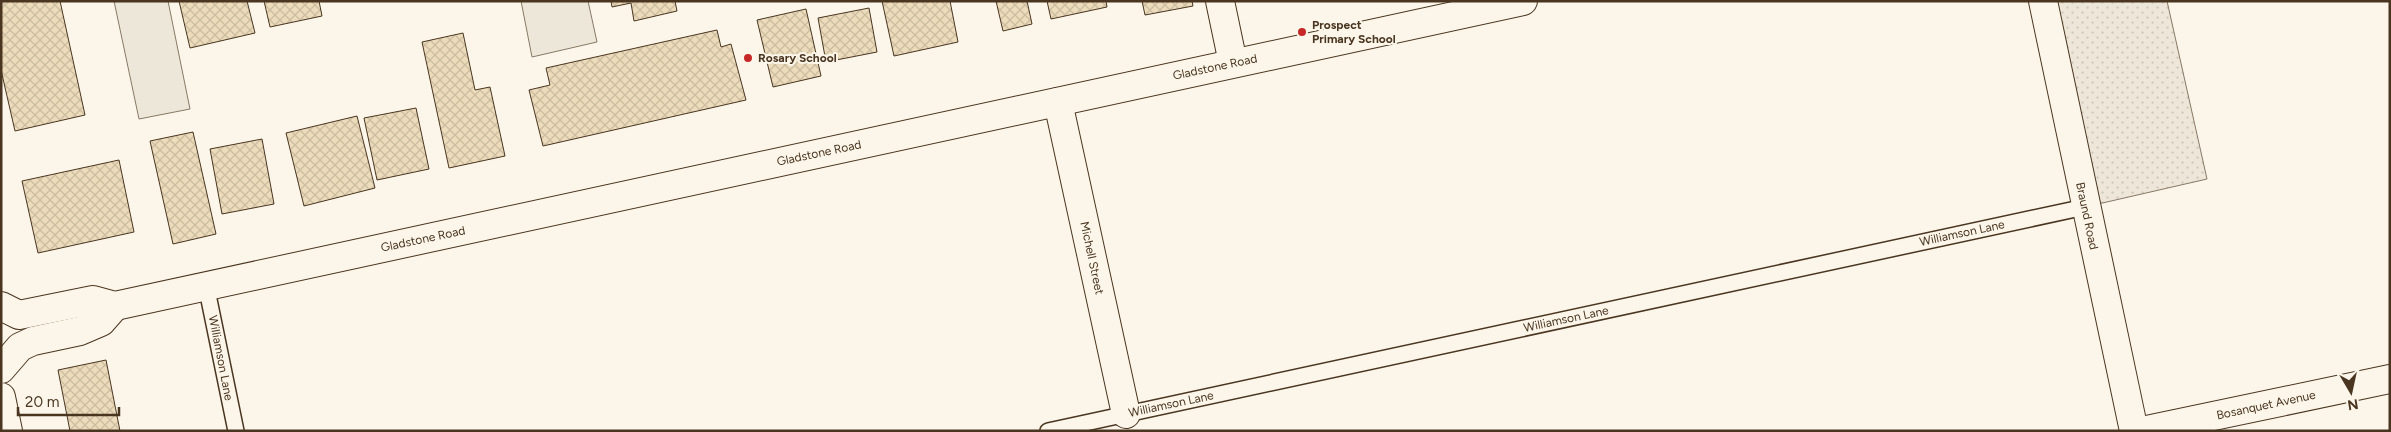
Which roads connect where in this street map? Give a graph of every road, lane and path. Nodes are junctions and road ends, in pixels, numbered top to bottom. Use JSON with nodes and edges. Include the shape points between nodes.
{"nodes":[{"id":1,"x":1220,"y":1,"type":"edge"},
{"id":2,"x":1523,"y":1,"type":"edge"},
{"id":3,"x":2043,"y":1,"type":"edge"},
{"id":4,"x":1233,"y":63,"type":"junction"},
{"id":5,"x":1058,"y":102,"type":"junction"},
{"id":6,"x":2085,"y":207,"type":"junction"},
{"id":7,"x":206,"y":286,"type":"junction"},
{"id":8,"x":1,"y":306,"type":"edge"},
{"id":9,"x":115,"y":306,"type":"junction"},
{"id":10,"x":1,"y":369,"type":"edge"},
{"id":11,"x":2390,"y":378,"type":"edge"},
{"id":12,"x":1,"y":397,"type":"edge"},
{"id":13,"x":1126,"y":414,"type":"junction"},
{"id":14,"x":8,"y":431,"type":"edge"},
{"id":15,"x":236,"y":431,"type":"edge"},
{"id":16,"x":1048,"y":431,"type":"edge"},
{"id":17,"x":2134,"y":431,"type":"edge"},
{"id":18,"x":2142,"y":431,"type":"edge"}],
"edges":[{"from":1,"to":4,"type":"street"},
{"from":2,"to":4,"type":"street","name":"Gladstone Road"},
{"from":3,"to":6,"type":"street","name":"Braund Road"},
{"from":4,"to":5,"type":"street","name":"Gladstone Road"},
{"from":5,"to":7,"type":"street","name":"Gladstone Road"},
{"from":5,"to":13,"type":"street","name":"Michell Street"},
{"from":6,"to":13,"type":"lane","name":"Williamson Lane"},
{"from":6,"to":17,"type":"street","name":"Braund Road"},
{"from":7,"to":9,"type":"street","name":"Gladstone Road"},
{"from":7,"to":15,"type":"lane","name":"Williamson Lane"},
{"from":8,"to":9,"type":"street","name":"Gladstone Road","via":[[19,314],[93,300]]},
{"from":9,"to":10,"type":"street","via":[[101,322],[20,347]]},
{"from":11,"to":18,"type":"street","name":"Bosanquet Avenue"},
{"from":12,"to":14,"type":"street"},
{"from":13,"to":16,"type":"lane","name":"Williamson Lane"}]}
